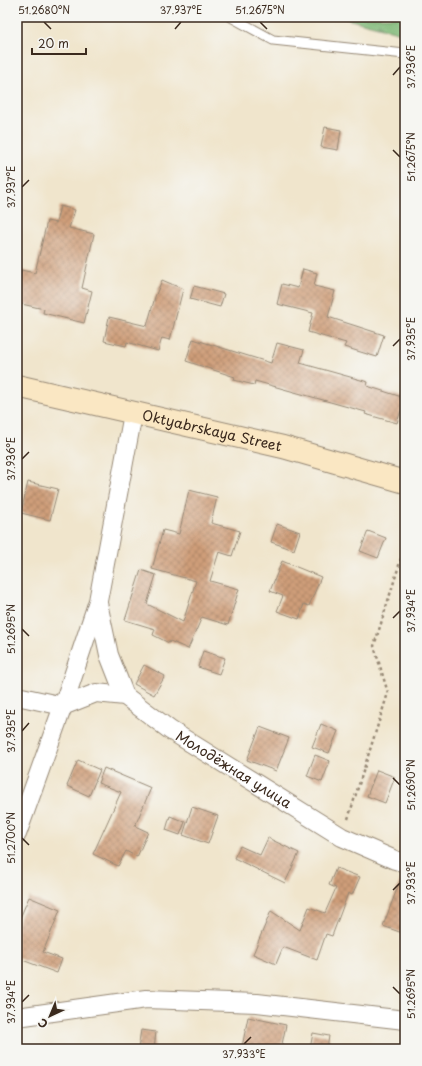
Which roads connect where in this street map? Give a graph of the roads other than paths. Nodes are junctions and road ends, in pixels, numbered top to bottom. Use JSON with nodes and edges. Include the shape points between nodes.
{"nodes":[{"id":1,"x":230,"y":17,"type":"edge"},
{"id":2,"x":405,"y":54,"type":"edge"},
{"id":3,"x":17,"y":386,"type":"edge"},
{"id":4,"x":133,"y":414,"type":"junction"},
{"id":5,"x":405,"y":482,"type":"edge"},
{"id":6,"x":98,"y":601,"type":"junction"},
{"id":7,"x":17,"y":696,"type":"edge"},
{"id":8,"x":125,"y":696,"type":"junction"},
{"id":9,"x":63,"y":706,"type":"junction"},
{"id":10,"x":17,"y":834,"type":"edge"},
{"id":11,"x":405,"y":863,"type":"edge"},
{"id":12,"x":17,"y":1017,"type":"edge"},
{"id":13,"x":405,"y":1020,"type":"edge"}],
"edges":[{"from":1,"to":2,"type":"lane","via":[[274,40]]},
{"from":3,"to":4,"type":"street","name":"Oktyabrskaya Street"},
{"from":4,"to":5,"type":"street","name":"Oktyabrskaya Street","via":[[283,446]]},
{"from":4,"to":6,"type":"street"},
{"from":6,"to":8,"type":"street","via":[[109,655]]},
{"from":6,"to":9,"type":"street"},
{"from":7,"to":9,"type":"street"},
{"from":8,"to":9,"type":"street","via":[[96,693]]},
{"from":8,"to":11,"type":"street","name":"Молодёжная улица","via":[[170,730],[342,837]]},
{"from":9,"to":10,"type":"street"},
{"from":12,"to":13,"type":"street","via":[[146,999],[257,1003]]}]}
